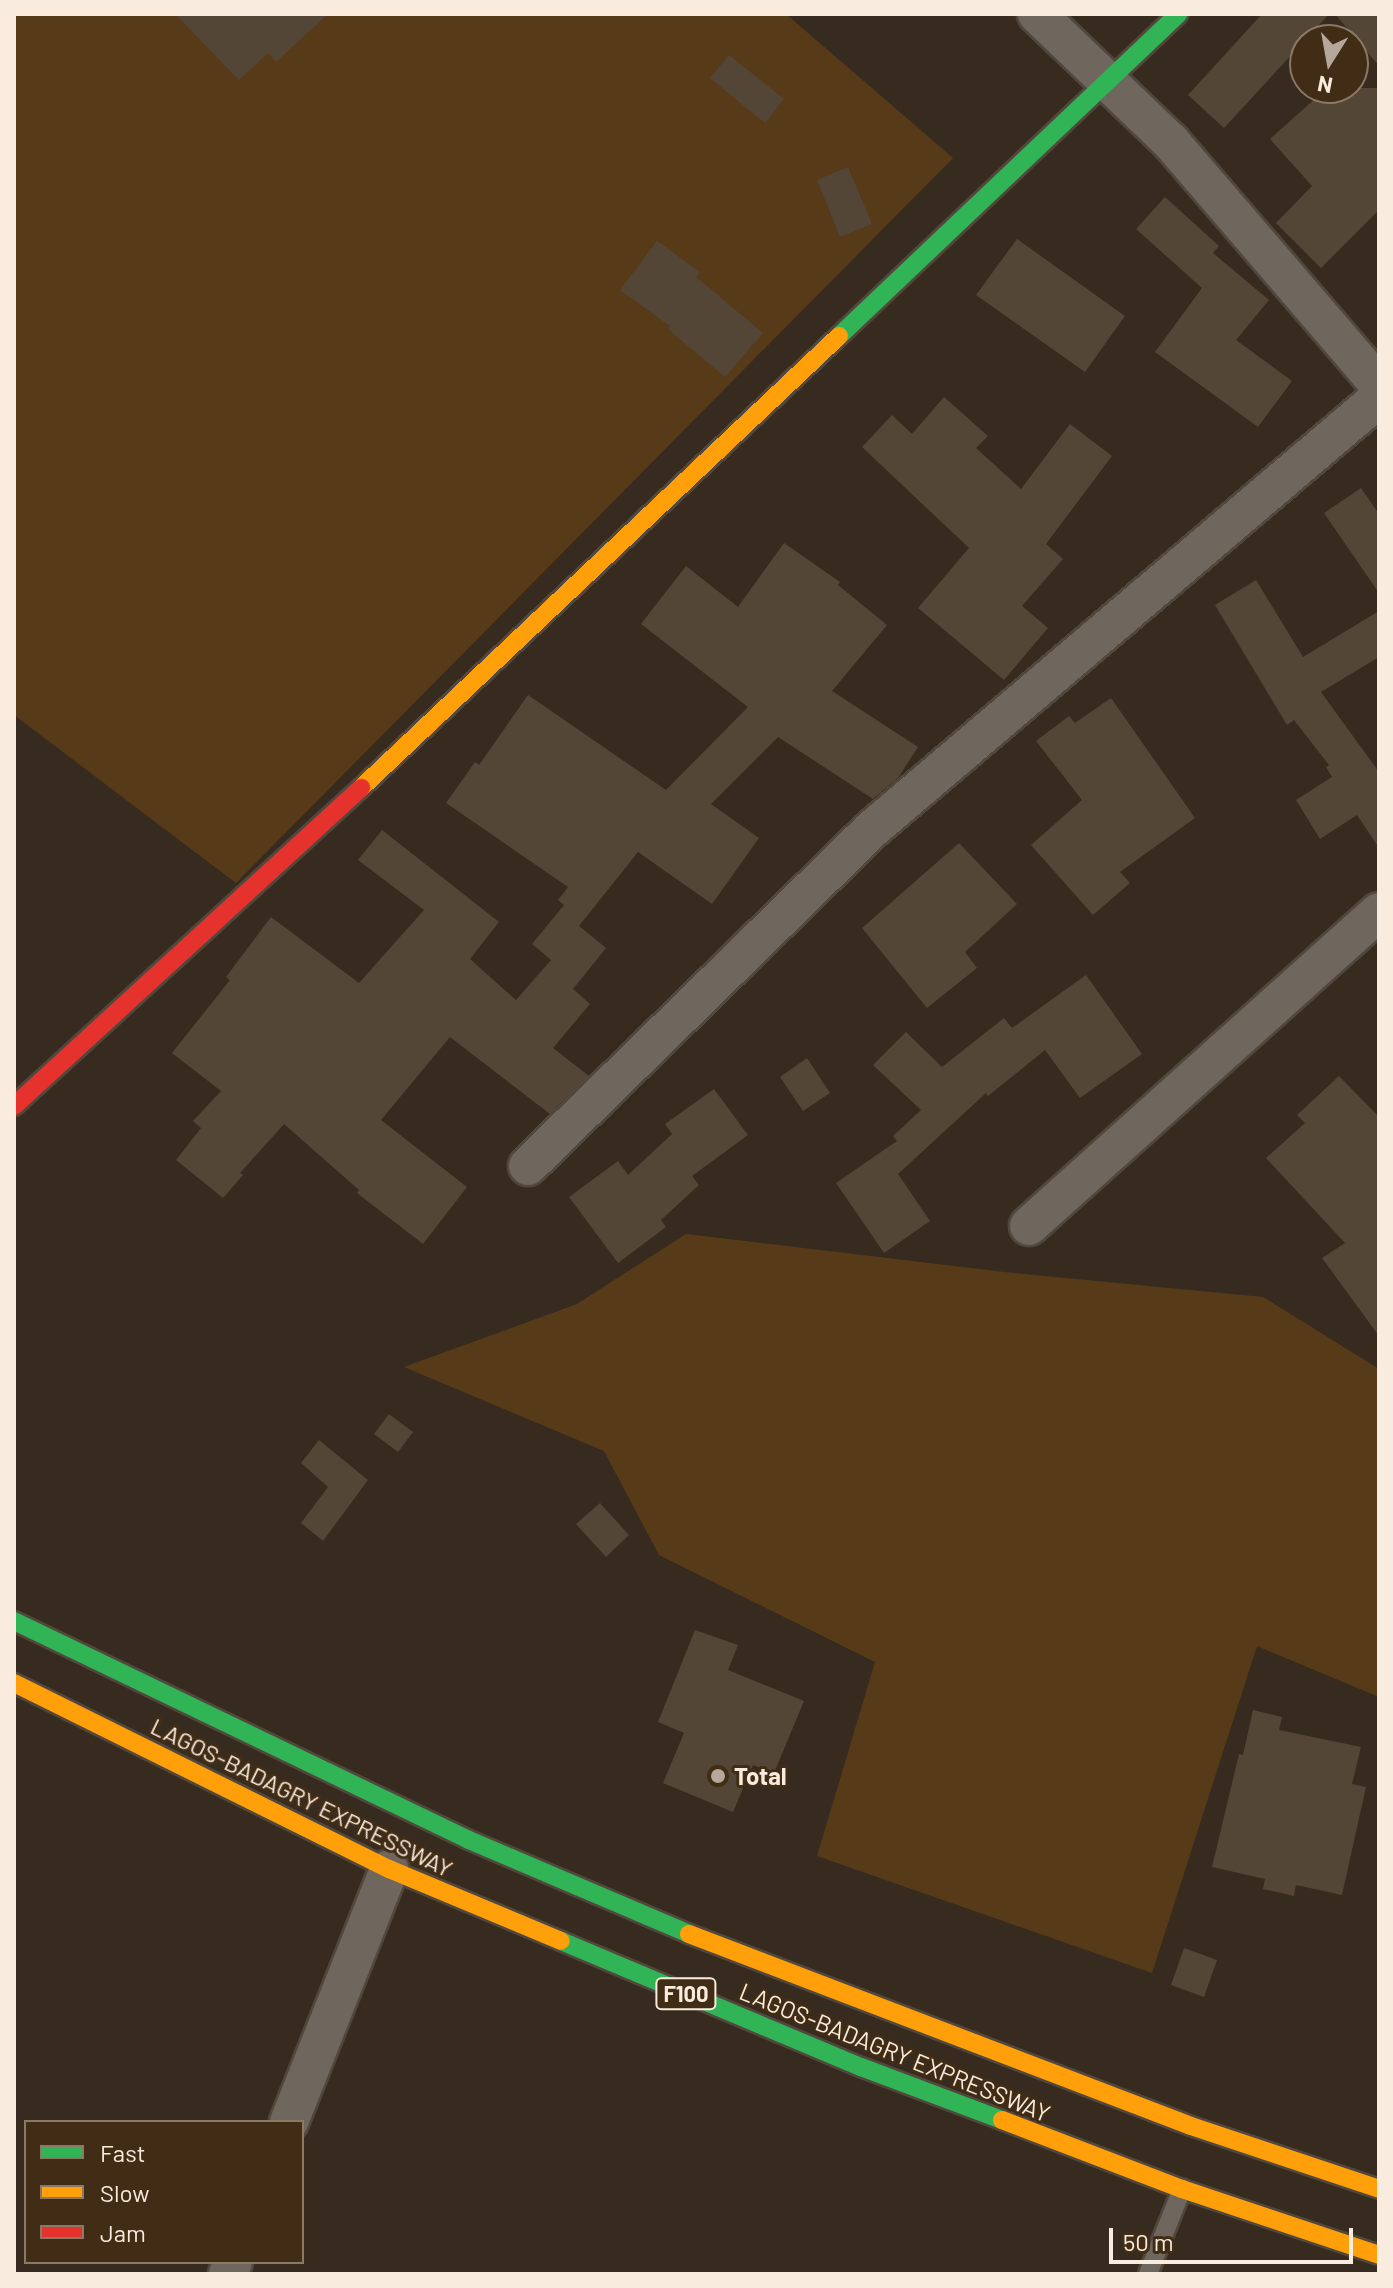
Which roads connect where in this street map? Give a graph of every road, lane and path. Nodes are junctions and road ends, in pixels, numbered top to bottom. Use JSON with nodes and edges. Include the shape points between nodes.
{"nodes":[{"id":1,"x":1037,"y":14,"type":"edge"},
{"id":2,"x":1178,"y":14,"type":"edge"},
{"id":3,"x":1108,"y":83,"type":"junction"},
{"id":4,"x":1379,"y":385,"type":"edge"},
{"id":5,"x":1379,"y":398,"type":"edge"},
{"id":6,"x":1379,"y":912,"type":"edge"},
{"id":7,"x":14,"y":1106,"type":"edge"},
{"id":8,"x":528,"y":1166,"type":"dead end"},
{"id":9,"x":1029,"y":1226,"type":"dead end"},
{"id":10,"x":14,"y":1621,"type":"edge"},
{"id":11,"x":14,"y":1683,"type":"edge"},
{"id":12,"x":389,"y":1869,"type":"junction"},
{"id":13,"x":290,"y":2120,"type":"edge"},
{"id":14,"x":1182,"y":2189,"type":"junction"},
{"id":15,"x":1379,"y":2189,"type":"edge"},
{"id":16,"x":1379,"y":2255,"type":"edge"},
{"id":17,"x":1148,"y":2274,"type":"edge"}],
"edges":[{"from":1,"to":3,"type":"street"},
{"from":2,"to":3,"type":"main road"},
{"from":3,"to":4,"type":"street","via":[[1171,142]]},
{"from":3,"to":7,"type":"main road","via":[[403,750]]},
{"from":5,"to":8,"type":"street","via":[[871,830]]},
{"from":6,"to":9,"type":"street"},
{"from":10,"to":15,"type":"main road","name":"LAGOS-BADAGRY EXPRESSWAY","number":"F100","via":[[469,1840],[658,1922],[1148,2110]]},
{"from":11,"to":12,"type":"main road","name":"LAGOS-BADAGRY EXPRESSWAY","number":"F100"},
{"from":12,"to":13,"type":"street"},
{"from":12,"to":14,"type":"main road","name":"LAGOS-BADAGRY EXPRESSWAY","number":"F100","via":[[861,2067]]},
{"from":14,"to":16,"type":"main road","name":"LAGOS-BADAGRY EXPRESSWAY","number":"F100"},
{"from":14,"to":17,"type":"lane"}]}
